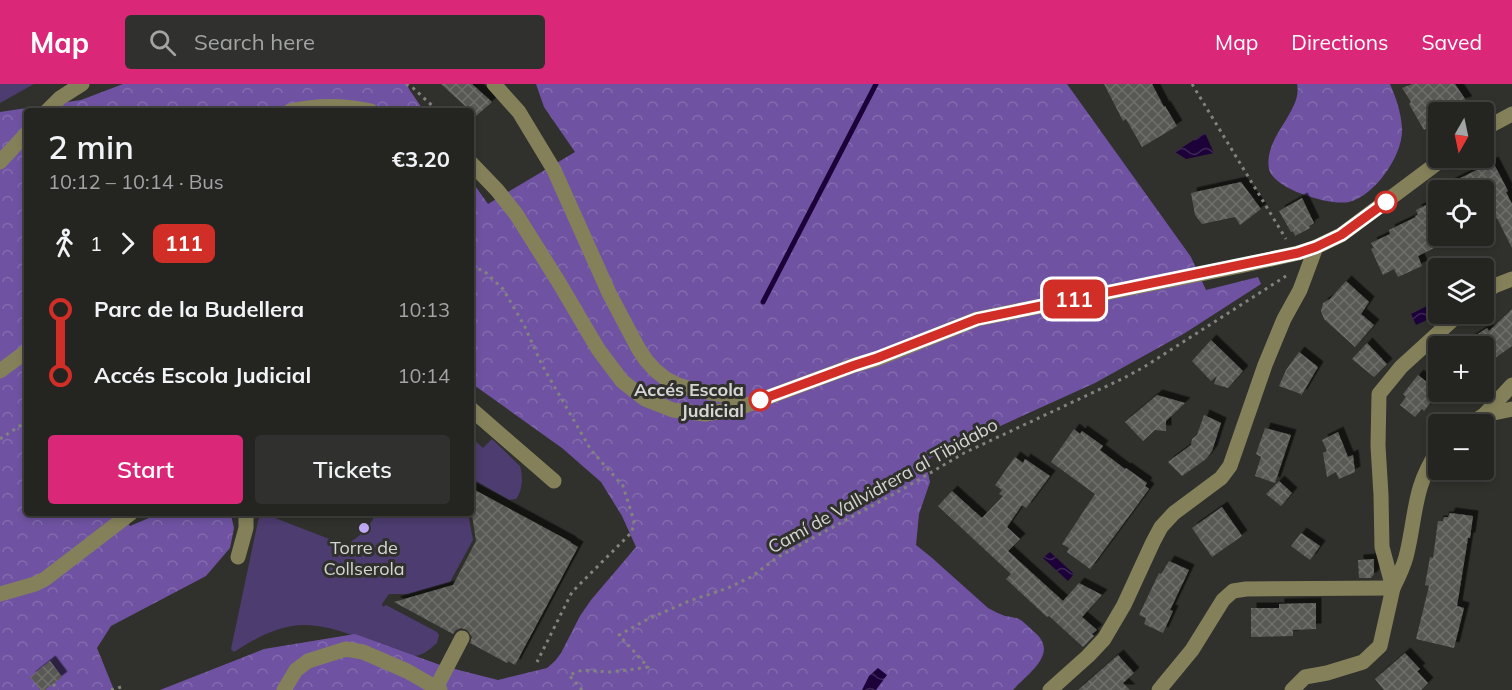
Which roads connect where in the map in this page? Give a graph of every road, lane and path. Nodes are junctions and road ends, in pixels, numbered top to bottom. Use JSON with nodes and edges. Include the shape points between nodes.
{"nodes":[{"id":1,"x":82,"y":84,"type":"edge"},
{"id":2,"x":406,"y":84,"type":"edge"},
{"id":3,"x":494,"y":84,"type":"edge"},
{"id":4,"x":1192,"y":84,"type":"edge"},
{"id":5,"x":50,"y":108,"type":"edge"},
{"id":6,"x":306,"y":108,"type":"edge"},
{"id":7,"x":346,"y":108,"type":"edge"},
{"id":8,"x":435,"y":108,"type":"edge"},
{"id":9,"x":1512,"y":114,"type":"edge"},
{"id":10,"x":1494,"y":124,"type":"edge"},
{"id":11,"x":24,"y":136,"type":"edge"},
{"id":12,"x":0,"y":162,"type":"edge"},
{"id":13,"x":474,"y":166,"type":"edge"},
{"id":14,"x":1431,"y":168,"type":"edge"},
{"id":15,"x":1289,"y":243,"type":"dead end"},
{"id":16,"x":1316,"y":247,"type":"junction"},
{"id":17,"x":1310,"y":263,"type":"junction"},
{"id":18,"x":474,"y":268,"type":"edge"},
{"id":19,"x":1512,"y":279,"type":"edge"},
{"id":20,"x":1494,"y":286,"type":"edge"},
{"id":21,"x":1447,"y":324,"type":"edge"},
{"id":22,"x":24,"y":353,"type":"edge"},
{"id":23,"x":0,"y":371,"type":"edge"},
{"id":24,"x":1512,"y":385,"type":"edge"},
{"id":25,"x":739,"y":408,"type":"junction"},
{"id":26,"x":1512,"y":409,"type":"edge"},
{"id":27,"x":474,"y":412,"type":"edge"},
{"id":28,"x":1485,"y":414,"type":"edge"},
{"id":29,"x":1489,"y":414,"type":"edge"},
{"id":30,"x":24,"y":423,"type":"edge"},
{"id":31,"x":0,"y":439,"type":"edge"},
{"id":32,"x":1428,"y":467,"type":"edge"},
{"id":33,"x":554,"y":481,"type":"dead end"},
{"id":34,"x":127,"y":516,"type":"edge"},
{"id":35,"x":245,"y":516,"type":"edge"},
{"id":36,"x":238,"y":557,"type":"dead end"},
{"id":37,"x":1393,"y":588,"type":"junction"},
{"id":38,"x":0,"y":594,"type":"edge"},
{"id":39,"x":462,"y":638,"type":"dead end"},
{"id":40,"x":537,"y":662,"type":"dead end"},
{"id":41,"x":53,"y":684,"type":"dead end"},
{"id":42,"x":121,"y":687,"type":"dead end"},
{"id":43,"x":438,"y":689,"type":"edge"},
{"id":44,"x":58,"y":690,"type":"edge"},
{"id":45,"x":111,"y":690,"type":"edge"},
{"id":46,"x":284,"y":690,"type":"edge"},
{"id":47,"x":582,"y":690,"type":"edge"},
{"id":48,"x":1050,"y":690,"type":"edge"},
{"id":49,"x":1159,"y":690,"type":"edge"},
{"id":50,"x":1292,"y":690,"type":"edge"}],
"edges":[{"from":1,"to":5,"type":"street"},
{"from":2,"to":8,"type":"path"},
{"from":3,"to":25,"type":"street","via":[[519,112],[554,170],[609,293],[645,360],[666,379],[727,396]]},
{"from":4,"to":15,"type":"path"},
{"from":6,"to":7,"type":"street"},
{"from":9,"to":10,"type":"street"},
{"from":11,"to":12,"type":"street"},
{"from":13,"to":25,"type":"street","via":[[516,214],[598,349],[622,381],[645,399],[673,410],[705,414]]},
{"from":14,"to":16,"type":"street","via":[[1341,235]]},
{"from":16,"to":17,"type":"street"},
{"from":16,"to":25,"type":"street","via":[[977,319]]},
{"from":17,"to":47,"type":"path","name":"Camí de Vallvidrera al Tibidabo","via":[[1124,378],[963,453],[751,577],[619,635],[648,667],[609,672],[582,670],[569,675]]},
{"from":17,"to":48,"type":"street","via":[[1265,365],[1233,460],[1214,484],[1161,527],[1104,639]]},
{"from":18,"to":40,"type":"path","via":[[483,270],[503,289],[591,450],[623,486],[634,521],[628,536],[572,592]]},
{"from":19,"to":20,"type":"street"},
{"from":21,"to":37,"type":"street","via":[[1401,367],[1379,394],[1382,547]]},
{"from":22,"to":23,"type":"street"},
{"from":24,"to":28,"type":"street"},
{"from":26,"to":29,"type":"street"},
{"from":27,"to":33,"type":"street"},
{"from":30,"to":31,"type":"path"},
{"from":32,"to":37,"type":"street","via":[[1416,500],[1406,557]]},
{"from":34,"to":38,"type":"street","via":[[45,579]]},
{"from":35,"to":36,"type":"street"},
{"from":37,"to":49,"type":"street","via":[[1233,591]]},
{"from":37,"to":50,"type":"street","via":[[1380,646],[1363,662],[1305,677]]},
{"from":39,"to":43,"type":"street"},
{"from":41,"to":44,"type":"path"},
{"from":42,"to":45,"type":"path"},
{"from":43,"to":46,"type":"street","via":[[407,671],[346,649],[308,661],[296,670]]}]}
